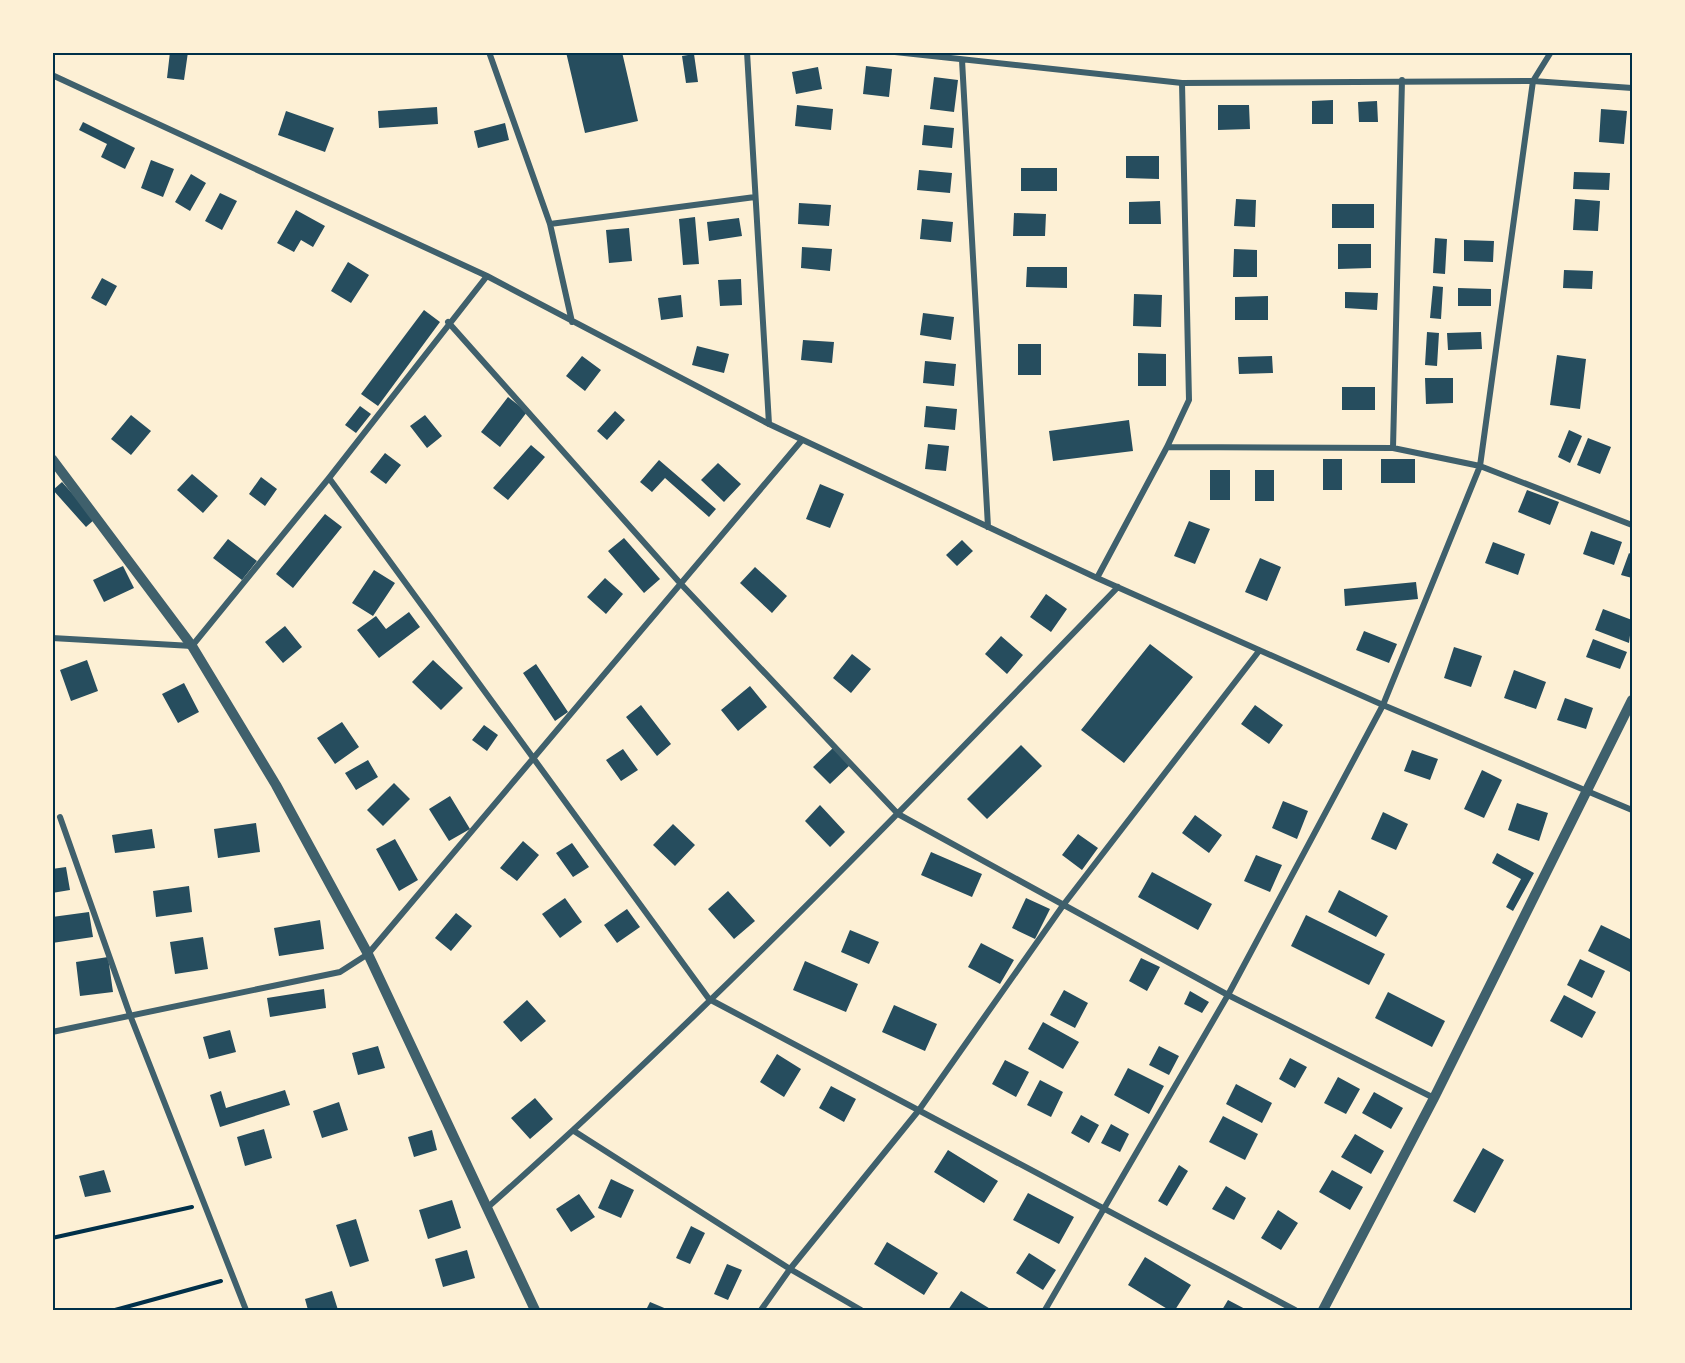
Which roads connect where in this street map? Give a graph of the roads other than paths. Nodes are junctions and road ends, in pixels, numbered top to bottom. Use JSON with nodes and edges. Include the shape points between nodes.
{"nodes":[{"id":1,"x":489,"y":52,"type":"edge"},
{"id":2,"x":747,"y":52,"type":"edge"},
{"id":3,"x":895,"y":52,"type":"edge"},
{"id":4,"x":1551,"y":52,"type":"edge"},
{"id":5,"x":962,"y":60,"type":"junction"},
{"id":6,"x":52,"y":75,"type":"edge"},
{"id":7,"x":1402,"y":80,"type":"junction"},
{"id":8,"x":1533,"y":81,"type":"junction"},
{"id":9,"x":1182,"y":83,"type":"junction"},
{"id":10,"x":1632,"y":88,"type":"edge"},
{"id":11,"x":755,"y":196,"type":"junction"},
{"id":12,"x":550,"y":224,"type":"junction"},
{"id":13,"x":487,"y":276,"type":"junction"},
{"id":14,"x":448,"y":322,"type":"junction"},
{"id":15,"x":572,"y":322,"type":"junction"},
{"id":16,"x":769,"y":424,"type":"junction"},
{"id":17,"x":802,"y":440,"type":"junction"},
{"id":18,"x":1167,"y":447,"type":"junction"},
{"id":19,"x":1393,"y":448,"type":"junction"},
{"id":20,"x":52,"y":459,"type":"edge"},
{"id":21,"x":1480,"y":466,"type":"junction"},
{"id":22,"x":329,"y":478,"type":"junction"},
{"id":23,"x":1632,"y":525,"type":"edge"},
{"id":24,"x":988,"y":527,"type":"junction"},
{"id":25,"x":1097,"y":578,"type":"junction"},
{"id":26,"x":680,"y":583,"type":"junction"},
{"id":27,"x":1118,"y":587,"type":"junction"},
{"id":28,"x":52,"y":638,"type":"edge"},
{"id":29,"x":192,"y":646,"type":"junction"},
{"id":30,"x":1259,"y":651,"type":"junction"},
{"id":31,"x":1632,"y":700,"type":"edge"},
{"id":32,"x":1383,"y":705,"type":"junction"},
{"id":33,"x":533,"y":759,"type":"junction"},
{"id":34,"x":1586,"y":792,"type":"junction"},
{"id":35,"x":1632,"y":810,"type":"edge"},
{"id":36,"x":898,"y":814,"type":"junction"},
{"id":37,"x":60,"y":817,"type":"dead end"},
{"id":38,"x":1064,"y":904,"type":"junction"},
{"id":39,"x":368,"y":954,"type":"junction"},
{"id":40,"x":1228,"y":995,"type":"junction"},
{"id":41,"x":709,"y":999,"type":"junction"},
{"id":42,"x":130,"y":1015,"type":"junction"},
{"id":43,"x":52,"y":1032,"type":"edge"},
{"id":44,"x":1434,"y":1098,"type":"junction"},
{"id":45,"x":919,"y":1110,"type":"junction"},
{"id":46,"x":574,"y":1131,"type":"junction"},
{"id":47,"x":488,"y":1207,"type":"junction"},
{"id":48,"x":1104,"y":1210,"type":"junction"},
{"id":49,"x":790,"y":1269,"type":"junction"},
{"id":50,"x":246,"y":1311,"type":"edge"},
{"id":51,"x":535,"y":1311,"type":"edge"},
{"id":52,"x":761,"y":1311,"type":"edge"},
{"id":53,"x":861,"y":1311,"type":"edge"},
{"id":54,"x":1045,"y":1311,"type":"edge"},
{"id":55,"x":1295,"y":1311,"type":"edge"},
{"id":56,"x":1323,"y":1311,"type":"edge"}],
"edges":[{"from":1,"to":12,"type":"street"},
{"from":2,"to":11,"type":"street"},
{"from":3,"to":5,"type":"street"},
{"from":4,"to":8,"type":"street"},
{"from":5,"to":9,"type":"street"},
{"from":5,"to":24,"type":"street"},
{"from":6,"to":13,"type":"street"},
{"from":7,"to":8,"type":"street"},
{"from":7,"to":9,"type":"street"},
{"from":7,"to":19,"type":"street"},
{"from":8,"to":10,"type":"street"},
{"from":8,"to":21,"type":"street"},
{"from":9,"to":18,"type":"street","via":[[1189,400]]},
{"from":11,"to":12,"type":"street"},
{"from":11,"to":16,"type":"street"},
{"from":12,"to":15,"type":"street"},
{"from":13,"to":14,"type":"street"},
{"from":13,"to":15,"type":"street"},
{"from":14,"to":22,"type":"street"},
{"from":14,"to":26,"type":"street"},
{"from":15,"to":16,"type":"street"},
{"from":16,"to":17,"type":"street"},
{"from":17,"to":24,"type":"street"},
{"from":17,"to":26,"type":"street"},
{"from":18,"to":19,"type":"street"},
{"from":18,"to":25,"type":"street"},
{"from":19,"to":21,"type":"street"},
{"from":20,"to":29,"type":"street"},
{"from":21,"to":23,"type":"street"},
{"from":21,"to":32,"type":"street"},
{"from":22,"to":29,"type":"street"},
{"from":22,"to":33,"type":"street"},
{"from":24,"to":25,"type":"street"},
{"from":25,"to":27,"type":"street"},
{"from":26,"to":33,"type":"street"},
{"from":26,"to":36,"type":"street"},
{"from":27,"to":30,"type":"street"},
{"from":27,"to":36,"type":"street"},
{"from":28,"to":29,"type":"street"},
{"from":29,"to":39,"type":"street","via":[[276,785]]},
{"from":30,"to":32,"type":"street"},
{"from":30,"to":38,"type":"street"},
{"from":31,"to":34,"type":"street"},
{"from":32,"to":34,"type":"street"},
{"from":32,"to":40,"type":"street"},
{"from":33,"to":39,"type":"street"},
{"from":33,"to":41,"type":"street"},
{"from":34,"to":35,"type":"street"},
{"from":34,"to":44,"type":"street"},
{"from":36,"to":38,"type":"street"},
{"from":36,"to":41,"type":"street"},
{"from":37,"to":42,"type":"street"},
{"from":38,"to":40,"type":"street"},
{"from":38,"to":45,"type":"street"},
{"from":39,"to":42,"type":"street","via":[[340,972]]},
{"from":39,"to":47,"type":"street"},
{"from":40,"to":44,"type":"street"},
{"from":40,"to":48,"type":"street"},
{"from":41,"to":45,"type":"street"},
{"from":41,"to":46,"type":"street"},
{"from":42,"to":43,"type":"street"},
{"from":42,"to":50,"type":"street"},
{"from":44,"to":56,"type":"street"},
{"from":45,"to":48,"type":"street"},
{"from":45,"to":49,"type":"street"},
{"from":46,"to":47,"type":"street"},
{"from":46,"to":49,"type":"street"},
{"from":47,"to":51,"type":"street"},
{"from":48,"to":54,"type":"street"},
{"from":48,"to":55,"type":"street"},
{"from":49,"to":52,"type":"street"},
{"from":49,"to":53,"type":"street"}]}
